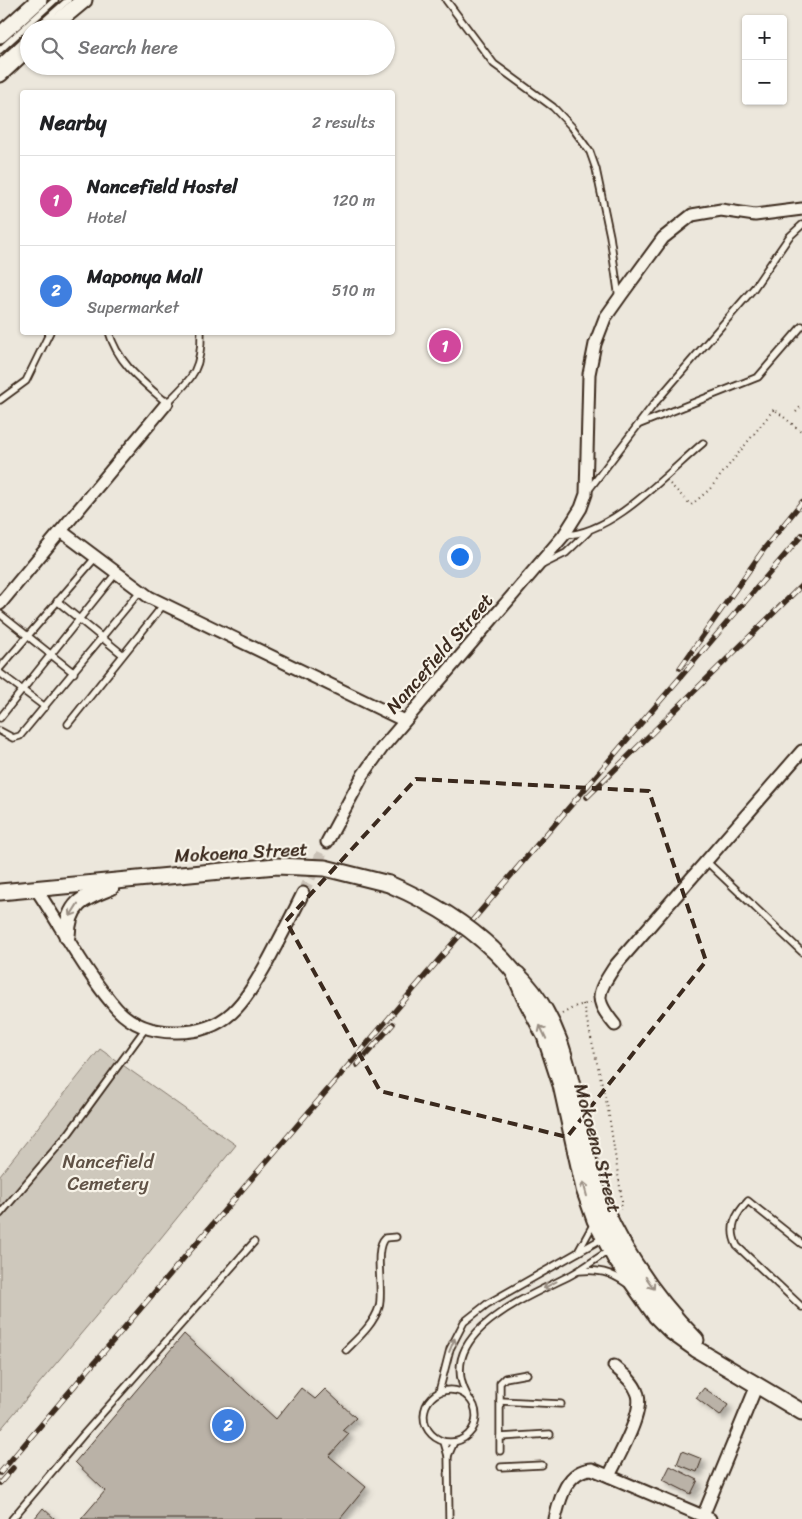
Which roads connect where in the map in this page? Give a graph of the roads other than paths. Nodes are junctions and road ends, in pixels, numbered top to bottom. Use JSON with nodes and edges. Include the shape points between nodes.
{"nodes":[{"id":1,"x":39,"y":0,"type":"edge"},
{"id":2,"x":55,"y":0,"type":"edge"},
{"id":3,"x":68,"y":0,"type":"edge"},
{"id":4,"x":84,"y":0,"type":"edge"},
{"id":5,"x":446,"y":0,"type":"edge"},
{"id":6,"x":33,"y":20,"type":"edge"},
{"id":7,"x":45,"y":20,"type":"edge"},
{"id":8,"x":60,"y":20,"type":"edge"},
{"id":9,"x":20,"y":32,"type":"edge"},
{"id":10,"x":0,"y":35,"type":"edge"},
{"id":11,"x":20,"y":43,"type":"edge"},
{"id":12,"x":0,"y":50,"type":"edge"},
{"id":13,"x":20,"y":55,"type":"edge"},
{"id":14,"x":0,"y":62,"type":"edge"},
{"id":15,"x":0,"y":74,"type":"edge"},
{"id":16,"x":802,"y":209,"type":"edge"},
{"id":17,"x":802,"y":225,"type":"edge"},
{"id":18,"x":619,"y":298,"type":"junction"},
{"id":19,"x":802,"y":326,"type":"edge"},
{"id":20,"x":49,"y":335,"type":"edge"},
{"id":21,"x":110,"y":335,"type":"edge"},
{"id":22,"x":201,"y":335,"type":"edge"},
{"id":23,"x":0,"y":400,"type":"edge"},
{"id":24,"x":167,"y":403,"type":"junction"},
{"id":25,"x":638,"y":425,"type":"junction"},
{"id":26,"x":703,"y":443,"type":"dead end"},
{"id":27,"x":586,"y":494,"type":"junction"},
{"id":28,"x":61,"y":530,"type":"junction"},
{"id":29,"x":588,"y":532,"type":"junction"},
{"id":30,"x":564,"y":535,"type":"junction"},
{"id":31,"x":96,"y":557,"type":"junction"},
{"id":32,"x":536,"y":568,"type":"junction"},
{"id":33,"x":117,"y":572,"type":"junction"},
{"id":34,"x":141,"y":590,"type":"junction"},
{"id":35,"x":57,"y":601,"type":"junction"},
{"id":36,"x":0,"y":604,"type":"edge"},
{"id":37,"x":164,"y":604,"type":"junction"},
{"id":38,"x":0,"y":614,"type":"edge"},
{"id":39,"x":81,"y":619,"type":"junction"},
{"id":40,"x":28,"y":636,"type":"junction"},
{"id":41,"x":102,"y":638,"type":"junction"},
{"id":42,"x":52,"y":654,"type":"junction"},
{"id":43,"x":122,"y":654,"type":"junction"},
{"id":44,"x":0,"y":668,"type":"edge"},
{"id":45,"x":0,"y":673,"type":"edge"},
{"id":46,"x":74,"y":673,"type":"junction"},
{"id":47,"x":22,"y":690,"type":"junction"},
{"id":48,"x":45,"y":707,"type":"junction"},
{"id":49,"x":0,"y":718,"type":"edge"},
{"id":50,"x":403,"y":720,"type":"junction"},
{"id":51,"x":68,"y":724,"type":"dead end"},
{"id":52,"x":0,"y":731,"type":"edge"},
{"id":53,"x":802,"y":750,"type":"edge"},
{"id":54,"x":327,"y":842,"type":"tunnel mouth"},
{"id":55,"x":706,"y":861,"type":"junction"},
{"id":56,"x":126,"y":881,"type":"junction"},
{"id":57,"x":36,"y":889,"type":"junction"},
{"id":58,"x":0,"y":892,"type":"edge"},
{"id":59,"x":304,"y":893,"type":"tunnel mouth"},
{"id":60,"x":67,"y":936,"type":"junction"},
{"id":61,"x":802,"y":952,"type":"edge"},
{"id":62,"x":615,"y":1025,"type":"dead end"},
{"id":63,"x":145,"y":1029,"type":"junction"},
{"id":64,"x":0,"y":1214,"type":"edge"},
{"id":65,"x":610,"y":1234,"type":"junction"},
{"id":66,"x":396,"y":1237,"type":"dead end"},
{"id":67,"x":254,"y":1242,"type":"dead end"},
{"id":68,"x":802,"y":1244,"type":"edge"},
{"id":69,"x":571,"y":1259,"type":"junction"},
{"id":70,"x":576,"y":1272,"type":"junction"},
{"id":71,"x":636,"y":1290,"type":"junction"},
{"id":72,"x":802,"y":1307,"type":"edge"},
{"id":73,"x":346,"y":1350,"type":"dead end"},
{"id":74,"x":713,"y":1357,"type":"junction"},
{"id":75,"x":614,"y":1366,"type":"dead end"},
{"id":76,"x":527,"y":1374,"type":"dead end"},
{"id":77,"x":757,"y":1385,"type":"junction"},
{"id":78,"x":438,"y":1392,"type":"junction"},
{"id":79,"x":467,"y":1395,"type":"junction"},
{"id":80,"x":500,"y":1401,"type":"junction"},
{"id":81,"x":561,"y":1404,"type":"dead end"},
{"id":82,"x":802,"y":1412,"type":"edge"},
{"id":83,"x":550,"y":1434,"type":"dead end"},
{"id":84,"x":500,"y":1437,"type":"junction"},
{"id":85,"x":444,"y":1442,"type":"junction"},
{"id":86,"x":454,"y":1442,"type":"junction"},
{"id":87,"x":500,"y":1451,"type":"dead end"},
{"id":88,"x":448,"y":1456,"type":"junction"},
{"id":89,"x":542,"y":1465,"type":"dead end"},
{"id":90,"x":501,"y":1467,"type":"dead end"},
{"id":91,"x":609,"y":1476,"type":"junction"},
{"id":92,"x":706,"y":1518,"type":"edge"},
{"id":93,"x":12,"y":1519,"type":"edge"},
{"id":94,"x":449,"y":1519,"type":"edge"},
{"id":95,"x":555,"y":1519,"type":"edge"}],
"edges":[{"from":1,"to":10,"type":"main road"},
{"from":2,"to":6,"type":"lane"},
{"from":3,"to":7,"type":"lane"},
{"from":4,"to":8,"type":"main road"},
{"from":5,"to":18,"type":"lane","via":[[494,64],[553,107],[572,126],[590,152],[610,236]]},
{"from":9,"to":12,"type":"lane"},
{"from":11,"to":14,"type":"lane"},
{"from":13,"to":15,"type":"main road"},
{"from":16,"to":18,"type":"street","via":[[755,215],[721,210],[692,215],[663,238]]},
{"from":17,"to":25,"type":"lane","via":[[789,237],[754,288]]},
{"from":18,"to":27,"type":"street","via":[[605,318],[589,374]]},
{"from":19,"to":25,"type":"lane","via":[[758,377]]},
{"from":20,"to":23,"type":"lane","via":[[26,381]]},
{"from":21,"to":24,"type":"lane","via":[[120,359]]},
{"from":22,"to":24,"type":"lane","via":[[196,371]]},
{"from":24,"to":28,"type":"street"},
{"from":25,"to":27,"type":"lane"},
{"from":26,"to":29,"type":"lane","via":[[636,500]]},
{"from":27,"to":30,"type":"street","name":"Nancefield Street"},
{"from":28,"to":31,"type":"street"},
{"from":28,"to":36,"type":"street"},
{"from":29,"to":30,"type":"lane"},
{"from":29,"to":32,"type":"lane","via":[[566,553]]},
{"from":30,"to":32,"type":"street","name":"Nancefield Street"},
{"from":31,"to":33,"type":"street"},
{"from":31,"to":35,"type":"lane"},
{"from":32,"to":50,"type":"street","name":"Nancefield Street"},
{"from":33,"to":34,"type":"street"},
{"from":33,"to":39,"type":"lane"},
{"from":34,"to":37,"type":"street"},
{"from":34,"to":41,"type":"lane"},
{"from":35,"to":39,"type":"lane"},
{"from":35,"to":40,"type":"lane"},
{"from":37,"to":43,"type":"lane"},
{"from":37,"to":50,"type":"street"},
{"from":38,"to":40,"type":"lane"},
{"from":39,"to":41,"type":"lane"},
{"from":39,"to":42,"type":"lane"},
{"from":40,"to":42,"type":"lane"},
{"from":40,"to":44,"type":"lane"},
{"from":41,"to":43,"type":"lane"},
{"from":41,"to":46,"type":"lane"},
{"from":42,"to":46,"type":"lane"},
{"from":42,"to":47,"type":"lane"},
{"from":43,"to":51,"type":"lane"},
{"from":45,"to":47,"type":"lane"},
{"from":46,"to":48,"type":"lane"},
{"from":47,"to":48,"type":"lane"},
{"from":47,"to":49,"type":"lane"},
{"from":48,"to":52,"type":"lane","via":[[18,738]]},
{"from":50,"to":54,"type":"street","name":"Nancefield Street","via":[[363,775]]},
{"from":53,"to":55,"type":"street"},
{"from":55,"to":61,"type":"lane"},
{"from":55,"to":62,"type":"street","via":[[604,982],[600,1005]]},
{"from":56,"to":57,"type":"main road","name":"Mokoena Street"},
{"from":56,"to":60,"type":"main road","one_way":true,"via":[[76,904],[70,913]]},
{"from":56,"to":65,"type":"main road","name":"Mokoena Street","bridge":true,"via":[[249,868],[325,868],[389,884],[448,914],[494,949],[556,1030],[566,1058],[591,1170]]},
{"from":57,"to":58,"type":"main road","name":"Mokoena Street"},
{"from":57,"to":60,"type":"street"},
{"from":59,"to":63,"type":"street","via":[[251,991],[231,1015],[200,1030],[163,1032]]},
{"from":60,"to":63,"type":"street","via":[[118,1009]]},
{"from":63,"to":64,"type":"lane","via":[[69,1133]]},
{"from":65,"to":69,"type":"lane"},
{"from":65,"to":69,"type":"lane","via":[[585,1242]]},
{"from":65,"to":70,"type":"lane"},
{"from":65,"to":71,"type":"main road","name":"Mokoena Street"},
{"from":65,"to":74,"type":"main road","name":"Mokoena Street","one_way":true,"via":[[679,1324]]},
{"from":66,"to":73,"type":"lane","via":[[385,1238],[380,1246],[379,1309],[368,1327]]},
{"from":67,"to":93,"type":"lane"},
{"from":68,"to":72,"type":"lane","via":[[748,1201],[733,1224],[732,1236],[737,1246]]},
{"from":78,"to":69,"type":"lane","one_way":true,"via":[[450,1349],[464,1322],[487,1304]]},
{"from":70,"to":71,"type":"lane","via":[[601,1270]]},
{"from":70,"to":79,"type":"lane","one_way":true,"via":[[503,1311],[480,1328],[466,1347],[460,1364],[460,1380]]},
{"from":71,"to":74,"type":"main road","name":"Mokoena Street","via":[[672,1332]]},
{"from":74,"to":77,"type":"main road","name":"Mokoena Street"},
{"from":75,"to":91,"type":"street","via":[[634,1386],[640,1403]]},
{"from":76,"to":80,"type":"lane","via":[[501,1381]]},
{"from":77,"to":82,"type":"main road","name":"Mokoena Street"},
{"from":77,"to":92,"type":"street"},
{"from":78,"to":79,"type":"lane","via":[[453,1390]]},
{"from":78,"to":85,"type":"lane","via":[[426,1404],[424,1420],[431,1434]]},
{"from":79,"to":86,"type":"lane","via":[[476,1410],[474,1427],[462,1440]]},
{"from":80,"to":81,"type":"lane"},
{"from":80,"to":84,"type":"lane"},
{"from":83,"to":84,"type":"lane"},
{"from":84,"to":87,"type":"lane"},
{"from":85,"to":86,"type":"lane"},
{"from":85,"to":88,"type":"lane"},
{"from":86,"to":88,"type":"lane"},
{"from":88,"to":94,"type":"lane"},
{"from":89,"to":90,"type":"lane"},
{"from":91,"to":92,"type":"street"},
{"from":91,"to":95,"type":"street","via":[[592,1469],[575,1473],[564,1490]]}]}
